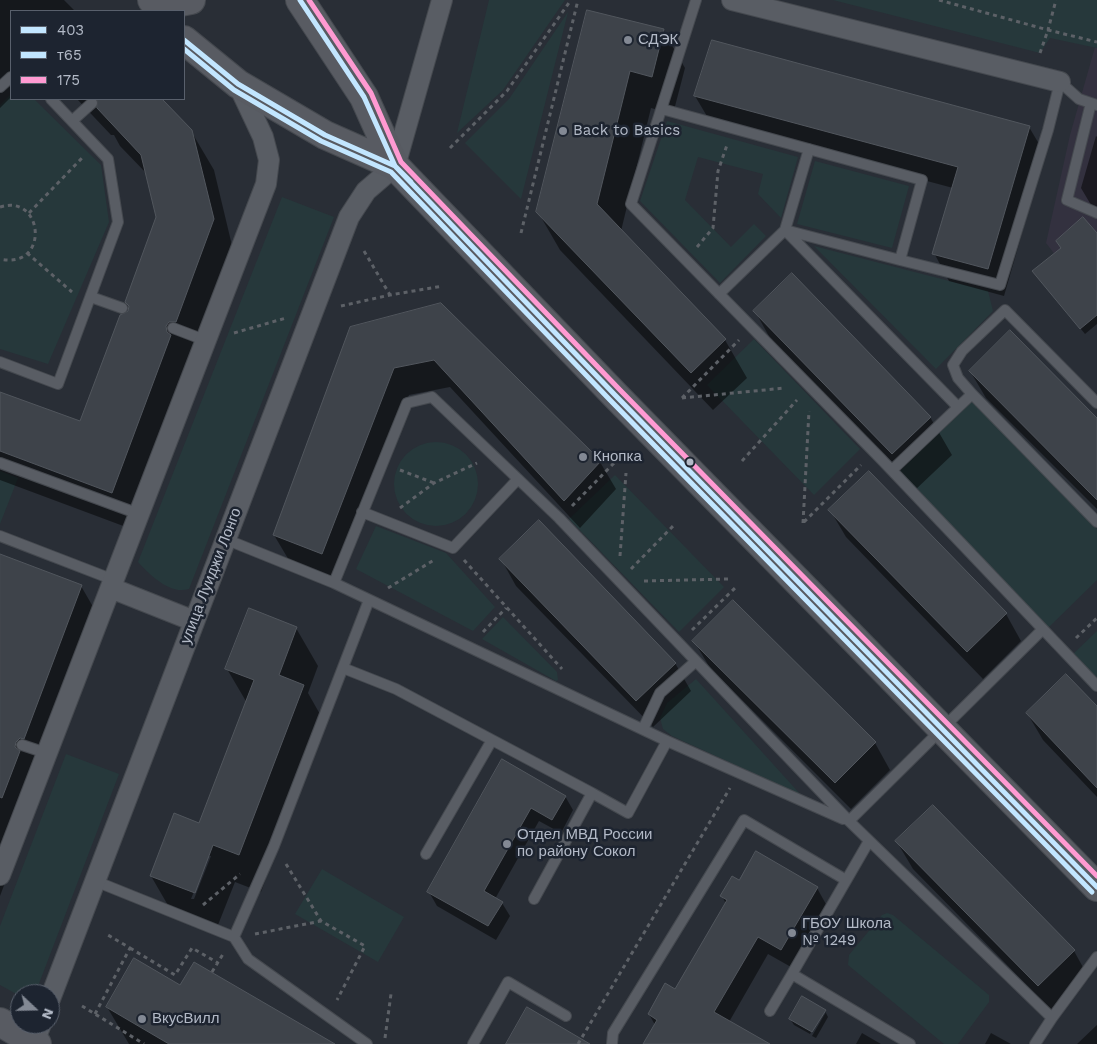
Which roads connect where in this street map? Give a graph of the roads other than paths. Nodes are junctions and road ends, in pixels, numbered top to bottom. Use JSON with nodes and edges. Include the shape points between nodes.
{"nodes":[{"id":1,"x":134,"y":0,"type":"edge"},
{"id":2,"x":152,"y":0,"type":"edge"},
{"id":3,"x":191,"y":0,"type":"edge"},
{"id":4,"x":300,"y":0,"type":"edge"},
{"id":5,"x":442,"y":0,"type":"edge"},
{"id":6,"x":696,"y":0,"type":"edge"},
{"id":7,"x":732,"y":0,"type":"edge"},
{"id":8,"x":147,"y":10,"type":"edge"},
{"id":9,"x":185,"y":41,"type":"edge"},
{"id":10,"x":10,"y":78,"type":"edge"},
{"id":11,"x":1060,"y":82,"type":"junction"},
{"id":12,"x":238,"y":84,"type":"junction"},
{"id":13,"x":0,"y":87,"type":"edge"},
{"id":14,"x":52,"y":100,"type":"edge"},
{"id":15,"x":92,"y":103,"type":"dead end"},
{"id":16,"x":1094,"y":104,"type":"edge"},
{"id":17,"x":662,"y":110,"type":"junction"},
{"id":18,"x":72,"y":122,"type":"junction"},
{"id":19,"x":809,"y":149,"type":"junction"},
{"id":20,"x":395,"y":166,"type":"junction"},
{"id":21,"x":1097,"y":213,"type":"edge"},
{"id":22,"x":785,"y":230,"type":"junction"},
{"id":23,"x":900,"y":260,"type":"junction"},
{"id":24,"x":719,"y":294,"type":"junction"},
{"id":25,"x":89,"y":301,"type":"junction"},
{"id":26,"x":122,"y":308,"type":"dead end"},
{"id":27,"x":173,"y":328,"type":"dead end"},
{"id":28,"x":207,"y":341,"type":"junction"},
{"id":29,"x":0,"y":362,"type":"edge"},
{"id":30,"x":972,"y":394,"type":"junction"},
{"id":31,"x":1097,"y":403,"type":"edge"},
{"id":32,"x":958,"y":407,"type":"junction"},
{"id":33,"x":0,"y":463,"type":"edge"},
{"id":34,"x":892,"y":470,"type":"junction"},
{"id":35,"x":518,"y":479,"type":"junction"},
{"id":36,"x":362,"y":512,"type":"junction"},
{"id":37,"x":139,"y":514,"type":"junction"},
{"id":38,"x":1097,"y":522,"type":"edge"},
{"id":39,"x":0,"y":536,"type":"edge"},
{"id":40,"x":225,"y":539,"type":"junction"},
{"id":41,"x":334,"y":583,"type":"junction"},
{"id":42,"x":112,"y":584,"type":"junction"},
{"id":43,"x":369,"y":600,"type":"junction"},
{"id":44,"x":194,"y":621,"type":"junction"},
{"id":45,"x":1042,"y":630,"type":"junction"},
{"id":46,"x":695,"y":662,"type":"junction"},
{"id":47,"x":343,"y":668,"type":"junction"},
{"id":48,"x":1097,"y":686,"type":"edge"},
{"id":49,"x":643,"y":730,"type":"junction"},
{"id":50,"x":942,"y":730,"type":"junction"},
{"id":51,"x":492,"y":740,"type":"junction"},
{"id":52,"x":667,"y":741,"type":"junction"},
{"id":53,"x":22,"y":744,"type":"dead end"},
{"id":54,"x":46,"y":753,"type":"junction"},
{"id":55,"x":592,"y":794,"type":"junction"},
{"id":56,"x":849,"y":821,"type":"junction"},
{"id":57,"x":869,"y":841,"type":"junction"},
{"id":58,"x":426,"y":854,"type":"dead end"},
{"id":59,"x":0,"y":875,"type":"edge"},
{"id":60,"x":846,"y":880,"type":"junction"},
{"id":61,"x":95,"y":881,"type":"junction"},
{"id":62,"x":1097,"y":887,"type":"edge"},
{"id":63,"x":534,"y":898,"type":"dead end"},
{"id":64,"x":234,"y":938,"type":"junction"},
{"id":65,"x":1097,"y":957,"type":"edge"},
{"id":66,"x":792,"y":974,"type":"junction"},
{"id":67,"x":56,"y":984,"type":"edge"},
{"id":68,"x":770,"y":1011,"type":"dead end"},
{"id":69,"x":566,"y":1016,"type":"dead end"},
{"id":70,"x":1052,"y":1018,"type":"junction"},
{"id":71,"x":0,"y":1022,"type":"edge"},
{"id":72,"x":37,"y":1037,"type":"edge"},
{"id":73,"x":367,"y":1044,"type":"edge"},
{"id":74,"x":473,"y":1044,"type":"edge"},
{"id":75,"x":612,"y":1044,"type":"edge"},
{"id":76,"x":910,"y":1044,"type":"edge"},
{"id":77,"x":1035,"y":1044,"type":"edge"}],
"edges":[{"from":1,"to":8,"type":"main road"},
{"from":2,"to":3,"type":"main road","via":[[170,4]]},
{"from":4,"to":20,"type":"main road","via":[[364,97]]},
{"from":5,"to":20,"type":"street"},
{"from":6,"to":17,"type":"lane"},
{"from":7,"to":11,"type":"street"},
{"from":9,"to":12,"type":"main road"},
{"from":10,"to":13,"type":"lane"},
{"from":11,"to":16,"type":"lane","via":[[1079,99]]},
{"from":11,"to":23,"type":"lane","via":[[1000,285]]},
{"from":12,"to":20,"type":"main road","via":[[325,136]]},
{"from":12,"to":28,"type":"street","via":[[263,137],[269,160],[266,184]]},
{"from":14,"to":18,"type":"lane"},
{"from":15,"to":18,"type":"lane"},
{"from":16,"to":21,"type":"lane","via":[[1067,200]]},
{"from":17,"to":19,"type":"lane"},
{"from":17,"to":24,"type":"lane","via":[[631,204]]},
{"from":18,"to":25,"type":"lane","via":[[108,159],[118,222]]},
{"from":19,"to":22,"type":"lane"},
{"from":19,"to":23,"type":"lane","via":[[922,180]]},
{"from":20,"to":40,"type":"street","name":"улица Луиджи Лонго","via":[[366,191],[349,217]]},
{"from":20,"to":50,"type":"main road"},
{"from":22,"to":23,"type":"lane"},
{"from":22,"to":24,"type":"lane"},
{"from":22,"to":32,"type":"lane"},
{"from":24,"to":34,"type":"lane"},
{"from":25,"to":26,"type":"lane"},
{"from":25,"to":29,"type":"lane","via":[[58,384]]},
{"from":27,"to":28,"type":"lane"},
{"from":28,"to":37,"type":"street"},
{"from":30,"to":31,"type":"lane","via":[[958,378],[954,365],[962,351],[1005,310]]},
{"from":30,"to":32,"type":"lane"},
{"from":30,"to":38,"type":"lane"},
{"from":32,"to":34,"type":"lane"},
{"from":33,"to":37,"type":"lane"},
{"from":34,"to":45,"type":"lane"},
{"from":35,"to":36,"type":"lane","via":[[453,548]]},
{"from":35,"to":36,"type":"lane","via":[[432,397],[407,403]]},
{"from":35,"to":46,"type":"lane"},
{"from":36,"to":41,"type":"lane"},
{"from":37,"to":42,"type":"street"},
{"from":39,"to":42,"type":"lane"},
{"from":40,"to":41,"type":"lane"},
{"from":40,"to":44,"type":"street","name":"улица Луиджи Лонго"},
{"from":41,"to":43,"type":"lane"},
{"from":42,"to":44,"type":"street"},
{"from":42,"to":54,"type":"street"},
{"from":43,"to":47,"type":"lane"},
{"from":43,"to":49,"type":"lane"},
{"from":44,"to":61,"type":"street","name":"улица Луиджи Лонго"},
{"from":45,"to":48,"type":"lane"},
{"from":45,"to":50,"type":"lane"},
{"from":46,"to":49,"type":"lane","via":[[660,693]]},
{"from":46,"to":56,"type":"lane"},
{"from":47,"to":51,"type":"lane","via":[[396,689]]},
{"from":47,"to":64,"type":"lane","via":[[274,846]]},
{"from":49,"to":52,"type":"lane"},
{"from":50,"to":56,"type":"lane"},
{"from":50,"to":62,"type":"main road"},
{"from":51,"to":55,"type":"lane"},
{"from":51,"to":58,"type":"lane"},
{"from":52,"to":55,"type":"lane","via":[[628,813]]},
{"from":52,"to":56,"type":"lane"},
{"from":53,"to":54,"type":"lane"},
{"from":54,"to":59,"type":"street"},
{"from":55,"to":63,"type":"lane"},
{"from":56,"to":57,"type":"lane"},
{"from":57,"to":60,"type":"lane"},
{"from":57,"to":70,"type":"lane"},
{"from":60,"to":66,"type":"lane"},
{"from":60,"to":75,"type":"lane","via":[[744,820],[613,1034]]},
{"from":61,"to":64,"type":"lane"},
{"from":61,"to":67,"type":"street","name":"улица Луиджи Лонго"},
{"from":64,"to":73,"type":"lane","via":[[248,959]]},
{"from":65,"to":70,"type":"lane"},
{"from":66,"to":68,"type":"lane"},
{"from":66,"to":76,"type":"lane"},
{"from":69,"to":74,"type":"lane","via":[[508,982]]},
{"from":70,"to":77,"type":"lane"},
{"from":71,"to":72,"type":"main road"}]}
